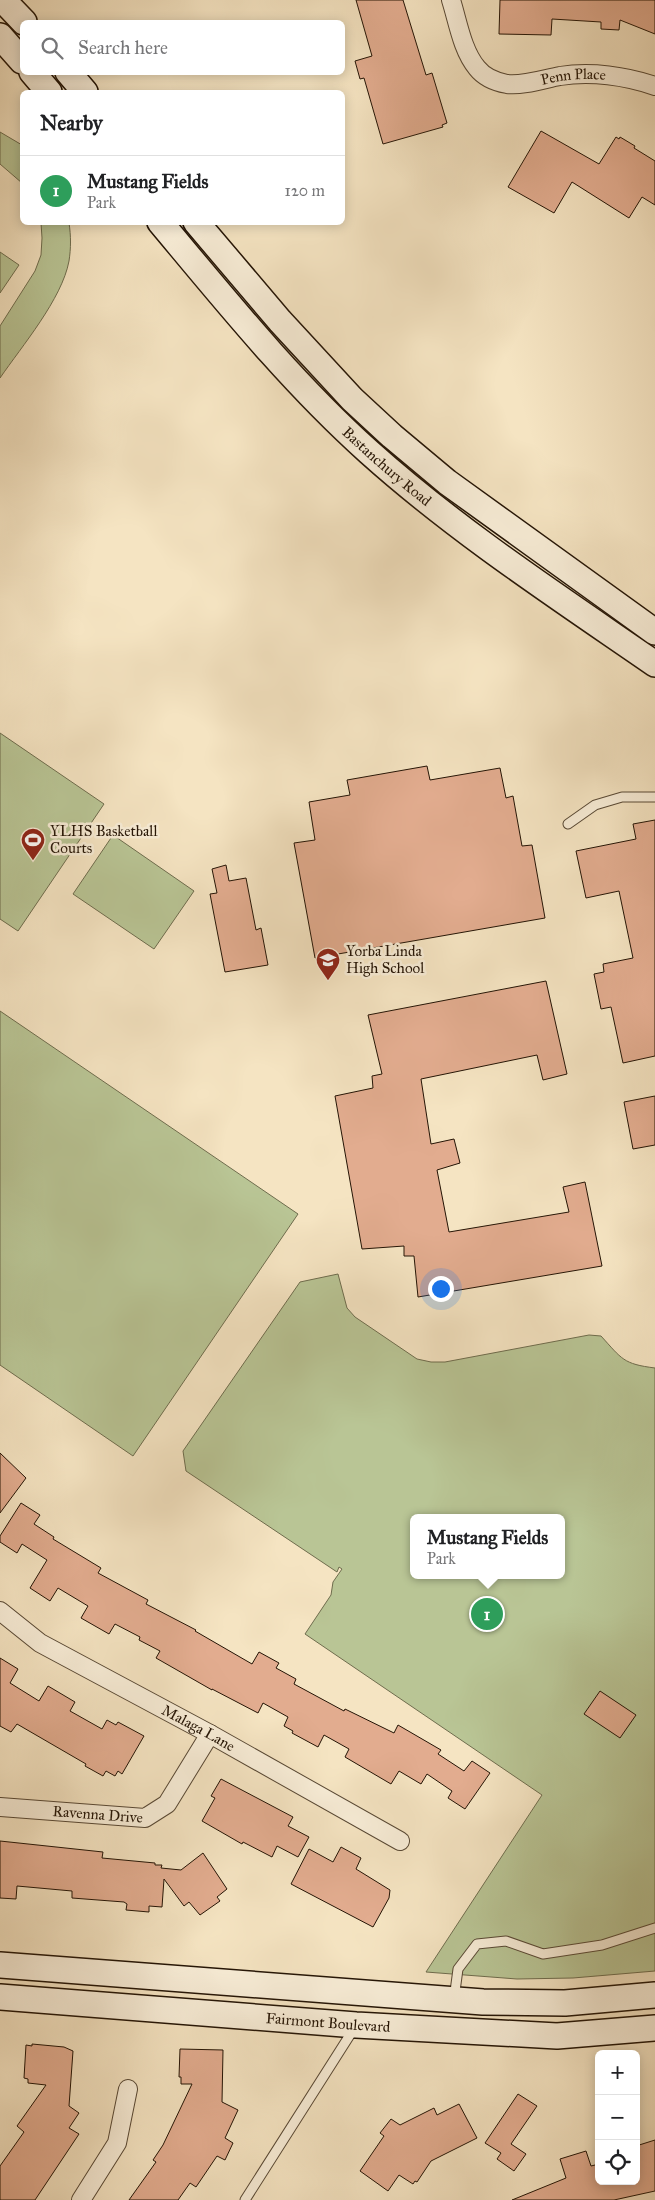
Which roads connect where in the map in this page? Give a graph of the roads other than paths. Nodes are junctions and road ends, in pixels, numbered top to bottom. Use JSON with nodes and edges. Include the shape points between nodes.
{"nodes":[{"id":1,"x":3,"y":0,"type":"edge"},
{"id":2,"x":451,"y":0,"type":"edge"},
{"id":3,"x":22,"y":20,"type":"edge"},
{"id":4,"x":0,"y":36,"type":"edge"},
{"id":5,"x":20,"y":59,"type":"edge"},
{"id":6,"x":35,"y":75,"type":"edge"},
{"id":7,"x":71,"y":75,"type":"edge"},
{"id":8,"x":655,"y":86,"type":"edge"},
{"id":9,"x":47,"y":90,"type":"edge"},
{"id":10,"x":83,"y":90,"type":"edge"},
{"id":11,"x":163,"y":225,"type":"edge"},
{"id":12,"x":199,"y":225,"type":"edge"},
{"id":13,"x":236,"y":312,"type":"junction"},
{"id":14,"x":352,"y":399,"type":"junction"},
{"id":15,"x":414,"y":489,"type":"junction"},
{"id":16,"x":542,"y":551,"type":"junction"},
{"id":17,"x":655,"y":632,"type":"edge"},
{"id":18,"x":655,"y":664,"type":"edge"},
{"id":19,"x":655,"y":797,"type":"edge"},
{"id":20,"x":568,"y":824,"type":"dead end"},
{"id":21,"x":0,"y":1611,"type":"edge"},
{"id":22,"x":210,"y":1734,"type":"junction"},
{"id":23,"x":0,"y":1807,"type":"edge"},
{"id":24,"x":400,"y":1841,"type":"dead end"},
{"id":25,"x":655,"y":1928,"type":"edge"},
{"id":26,"x":0,"y":1965,"type":"edge"},
{"id":27,"x":655,"y":1995,"type":"edge"},
{"id":28,"x":0,"y":1997,"type":"edge"},
{"id":29,"x":454,"y":1999,"type":"junction"},
{"id":30,"x":356,"y":2025,"type":"junction"},
{"id":31,"x":655,"y":2028,"type":"edge"},
{"id":32,"x":128,"y":2089,"type":"dead end"},
{"id":33,"x":81,"y":2200,"type":"edge"},
{"id":34,"x":245,"y":2200,"type":"edge"}],
"edges":[{"from":1,"to":3,"type":"main road"},
{"from":2,"to":8,"type":"street","name":"Penn Place","via":[[468,54],[478,69],[492,80],[509,84],[563,76],[598,75]]},
{"from":4,"to":5,"type":"main road"},
{"from":6,"to":9,"type":"main road"},
{"from":7,"to":10,"type":"main road"},
{"from":11,"to":13,"type":"main road","name":"Bastanchury Road"},
{"from":12,"to":14,"type":"main road","name":"Bastanchury Road"},
{"from":13,"to":14,"type":"main road","via":[[249,314],[261,321],[336,402],[347,403]]},
{"from":13,"to":15,"type":"main road","name":"Bastanchury Road","via":[[331,417]]},
{"from":14,"to":16,"type":"main road","name":"Bastanchury Road","via":[[447,482]]},
{"from":15,"to":16,"type":"main road","via":[[423,486],[432,490],[521,554],[535,556]]},
{"from":15,"to":18,"type":"main road","name":"Bastanchury Road","via":[[512,564]]},
{"from":16,"to":17,"type":"main road","name":"Bastanchury Road"},
{"from":19,"to":20,"type":"lane","via":[[622,797],[594,805]]},
{"from":21,"to":22,"type":"street","name":"Malaga Lane","via":[[40,1642]]},
{"from":22,"to":23,"type":"street","name":"Ravenna Drive","via":[[167,1804],[145,1818]]},
{"from":22,"to":24,"type":"street","name":"Malaga Lane"},
{"from":25,"to":29,"type":"lane","via":[[602,1945],[543,1954],[506,1942],[477,1944],[458,1969]]},
{"from":26,"to":29,"type":"main road","name":"Fairmont Boulevard"},
{"from":27,"to":29,"type":"main road","name":"Fairmont Boulevard","via":[[565,2003]]},
{"from":28,"to":30,"type":"main road","name":"Fairmont Boulevard"},
{"from":30,"to":31,"type":"main road","name":"Fairmont Boulevard","via":[[557,2036]]},
{"from":30,"to":34,"type":"lane"},
{"from":32,"to":33,"type":"street","via":[[117,2143]]}]}
